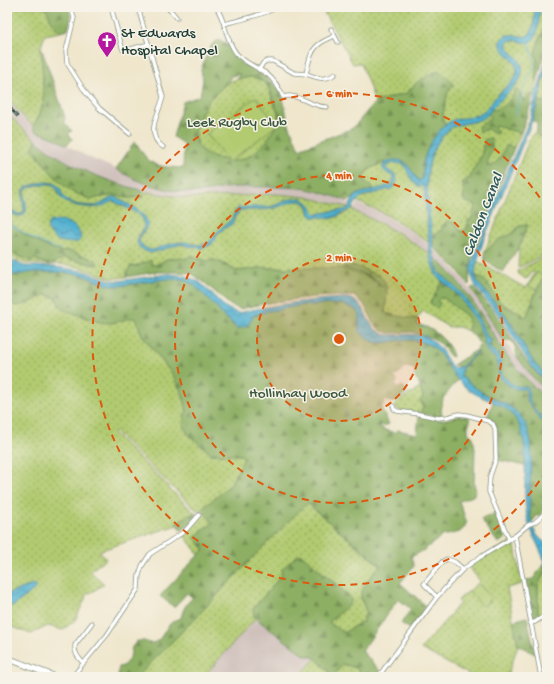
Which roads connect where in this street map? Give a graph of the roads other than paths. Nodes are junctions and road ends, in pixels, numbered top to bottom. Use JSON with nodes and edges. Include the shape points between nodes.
{"nodes":[{"id":1,"x":71,"y":7,"type":"edge"},
{"id":2,"x":112,"y":7,"type":"edge"},
{"id":3,"x":138,"y":7,"type":"edge"},
{"id":4,"x":166,"y":7,"type":"edge"},
{"id":5,"x":216,"y":7,"type":"edge"},
{"id":6,"x":277,"y":7,"type":"edge"},
{"id":7,"x":177,"y":18,"type":"dead end"},
{"id":8,"x":224,"y":24,"type":"junction"},
{"id":9,"x":330,"y":29,"type":"dead end"},
{"id":10,"x":334,"y":36,"type":"junction"},
{"id":11,"x":338,"y":42,"type":"dead end"},
{"id":12,"x":149,"y":44,"type":"junction"},
{"id":13,"x":259,"y":70,"type":"junction"},
{"id":14,"x":306,"y":74,"type":"junction"},
{"id":15,"x":335,"y":74,"type":"dead end"},
{"id":16,"x":327,"y":107,"type":"dead end"},
{"id":17,"x":130,"y":134,"type":"dead end"},
{"id":18,"x":163,"y":147,"type":"dead end"},
{"id":19,"x":392,"y":406,"type":"dead end"},
{"id":20,"x":547,"y":511,"type":"edge"},
{"id":21,"x":199,"y":515,"type":"dead end"},
{"id":22,"x":515,"y":536,"type":"junction"},
{"id":23,"x":509,"y":540,"type":"junction"},
{"id":24,"x":463,"y":569,"type":"junction"},
{"id":25,"x":437,"y":597,"type":"junction"},
{"id":26,"x":547,"y":614,"type":"edge"},
{"id":27,"x":92,"y":623,"type":"dead end"},
{"id":28,"x":530,"y":623,"type":"junction"},
{"id":29,"x":8,"y":658,"type":"edge"},
{"id":30,"x":83,"y":662,"type":"junction"},
{"id":31,"x":7,"y":666,"type":"edge"},
{"id":32,"x":56,"y":677,"type":"edge"},
{"id":33,"x":72,"y":677,"type":"edge"},
{"id":34,"x":378,"y":677,"type":"edge"},
{"id":35,"x":541,"y":677,"type":"edge"}],
"edges":[{"from":1,"to":17,"type":"street","via":[[74,18],[66,50],[67,63],[86,94]]},
{"from":2,"to":12,"type":"street","via":[[124,50]]},
{"from":3,"to":12,"type":"street"},
{"from":4,"to":7,"type":"street"},
{"from":5,"to":8,"type":"street"},
{"from":6,"to":8,"type":"street"},
{"from":8,"to":13,"type":"street","via":[[236,53]]},
{"from":9,"to":10,"type":"street"},
{"from":10,"to":11,"type":"street"},
{"from":10,"to":14,"type":"street","via":[[315,49]]},
{"from":12,"to":18,"type":"street","via":[[163,98],[153,135]]},
{"from":13,"to":14,"type":"street","via":[[267,60],[294,73]]},
{"from":13,"to":16,"type":"street","via":[[270,77],[283,97],[295,96],[312,104]]},
{"from":14,"to":15,"type":"street","via":[[323,79]]},
{"from":19,"to":23,"type":"street","via":[[397,411],[438,418],[467,415],[493,424],[496,459],[490,476],[489,492]]},
{"from":20,"to":22,"type":"street"},
{"from":21,"to":30,"type":"street","via":[[185,531],[150,554],[142,566],[138,589],[107,635]]},
{"from":22,"to":23,"type":"street"},
{"from":22,"to":28,"type":"street"},
{"from":23,"to":24,"type":"street"},
{"from":24,"to":25,"type":"street"},
{"from":24,"to":25,"type":"street","via":[[447,559],[442,562],[424,584]]},
{"from":25,"to":34,"type":"street"},
{"from":26,"to":28,"type":"street"},
{"from":27,"to":30,"type":"street","via":[[76,645],[77,656]]},
{"from":28,"to":35,"type":"street"},
{"from":29,"to":31,"type":"street"},
{"from":29,"to":32,"type":"highway"},
{"from":30,"to":33,"type":"street"}]}
